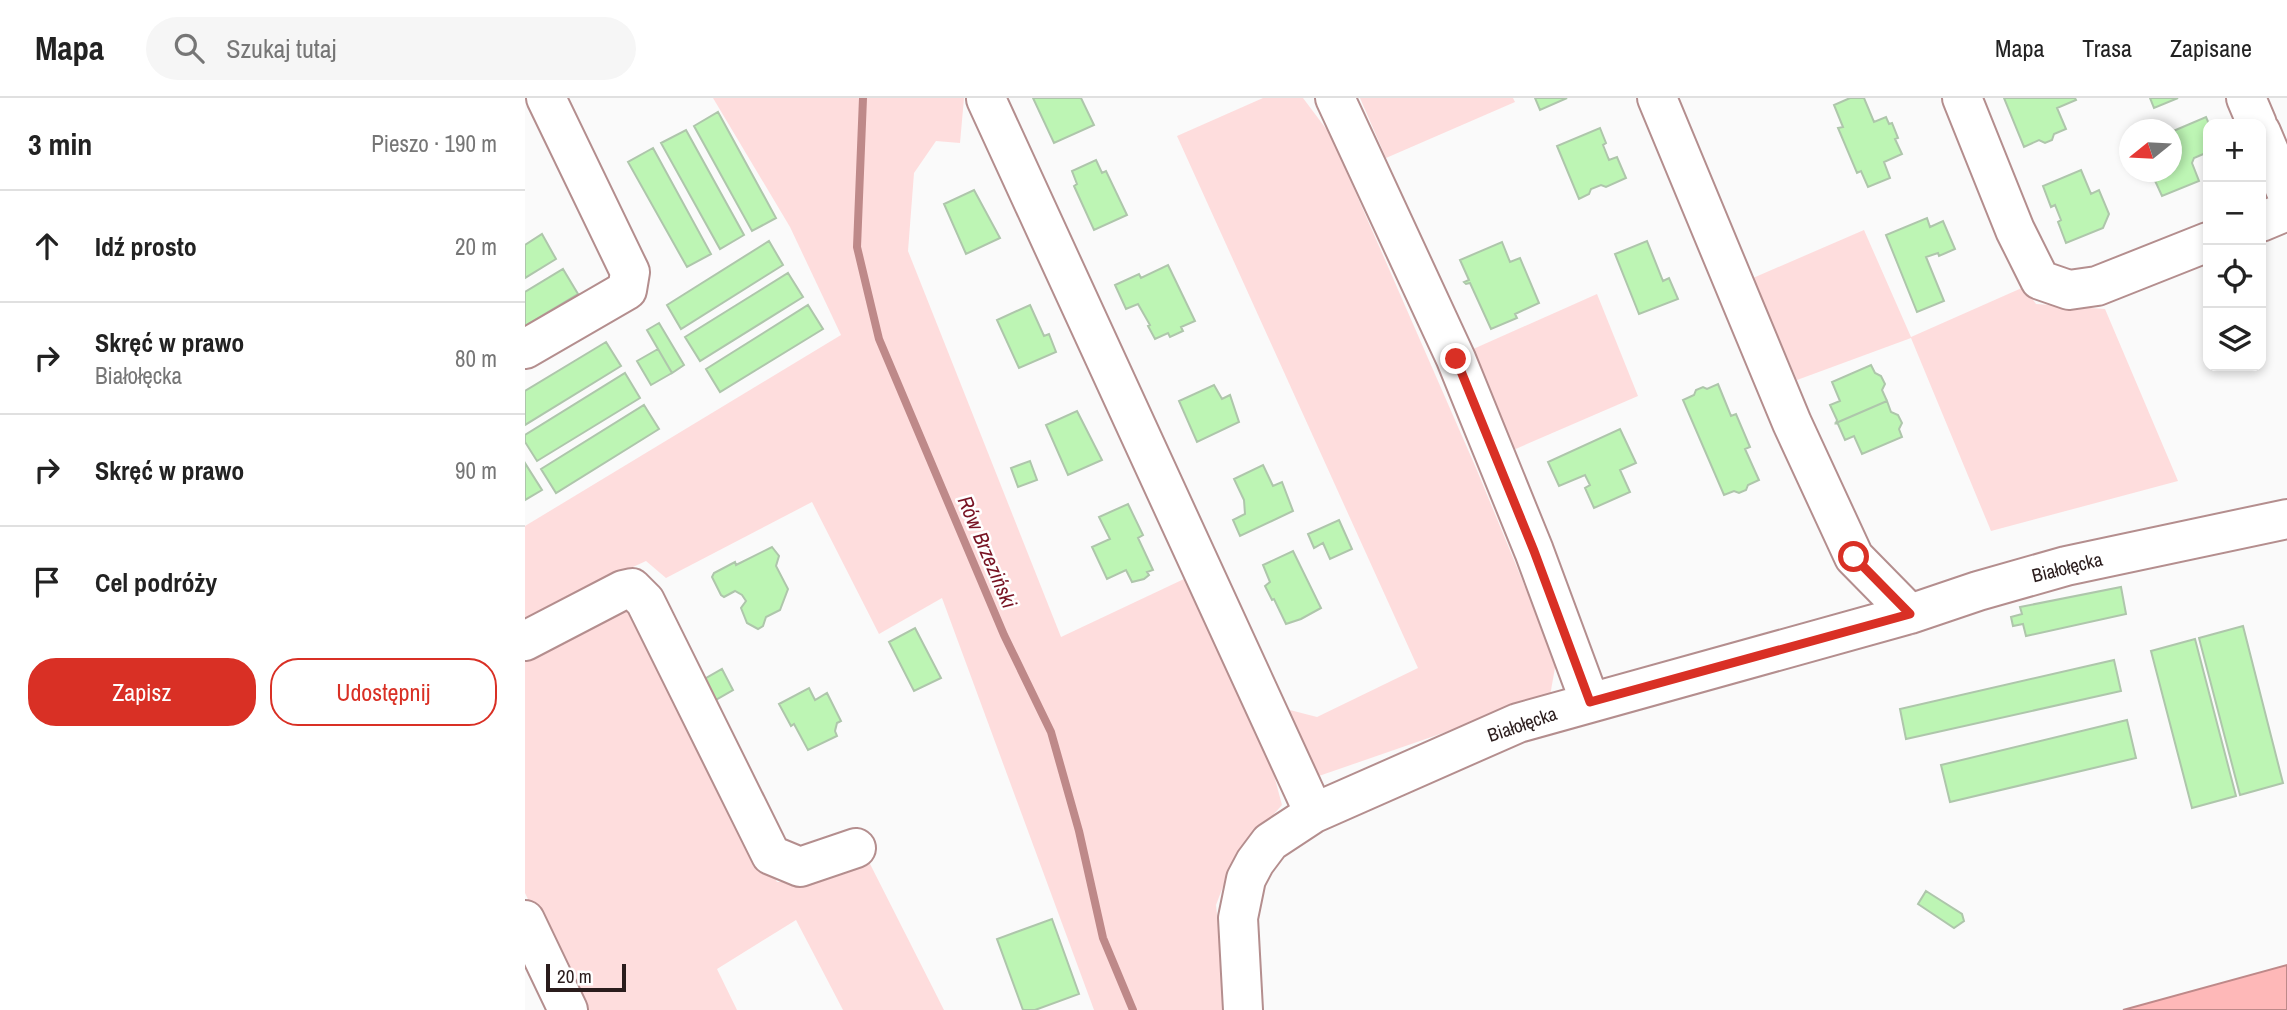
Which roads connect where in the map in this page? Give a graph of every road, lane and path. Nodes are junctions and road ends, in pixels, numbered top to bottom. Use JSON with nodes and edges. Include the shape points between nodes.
{"nodes":[{"id":1,"x":546,"y":98,"type":"edge"},
{"id":2,"x":1335,"y":98,"type":"edge"},
{"id":3,"x":1657,"y":98,"type":"edge"},
{"id":4,"x":1962,"y":98,"type":"edge"},
{"id":5,"x":2246,"y":98,"type":"edge"},
{"id":6,"x":986,"y":99,"type":"edge"},
{"id":7,"x":2255,"y":119,"type":"edge"},
{"id":8,"x":2266,"y":144,"type":"edge"},
{"id":9,"x":2287,"y":194,"type":"edge"},
{"id":10,"x":2287,"y":211,"type":"edge"},
{"id":11,"x":2266,"y":220,"type":"edge"},
{"id":12,"x":2203,"y":244,"type":"edge"},
{"id":13,"x":525,"y":349,"type":"edge"},
{"id":14,"x":2287,"y":519,"type":"edge"},
{"id":15,"x":1910,"y":614,"type":"junction"},
{"id":16,"x":525,"y":641,"type":"edge"},
{"id":17,"x":1590,"y":702,"type":"junction"},
{"id":18,"x":1314,"y":813,"type":"junction"},
{"id":19,"x":856,"y":848,"type":"dead end"},
{"id":20,"x":525,"y":920,"type":"edge"},
{"id":21,"x":568,"y":1010,"type":"edge"},
{"id":22,"x":1243,"y":1010,"type":"edge"}],
"edges":[{"from":1,"to":13,"type":"street","via":[[630,272],[627,290]]},
{"from":2,"to":17,"type":"street","via":[[1456,359]]},
{"from":3,"to":15,"type":"street","via":[[1792,423],[1854,557]]},
{"from":4,"to":12,"type":"street","via":[[2040,280],[2069,290],[2097,286]]},
{"from":5,"to":7,"type":"street"},
{"from":6,"to":18,"type":"street"},
{"from":8,"to":9,"type":"street"},
{"from":10,"to":11,"type":"street"},
{"from":14,"to":15,"type":"street","name":"Białołęcka","via":[[2066,566]]},
{"from":15,"to":17,"type":"street","name":"Białołęcka"},
{"from":16,"to":19,"type":"street","via":[[632,588],[645,601],[771,855],[800,867]]},
{"from":17,"to":18,"type":"street","name":"Białołęcka","via":[[1518,723]]},
{"from":18,"to":22,"type":"street","name":"Białołęcka","via":[[1270,842],[1246,879],[1238,918]]},
{"from":20,"to":21,"type":"street"}]}
